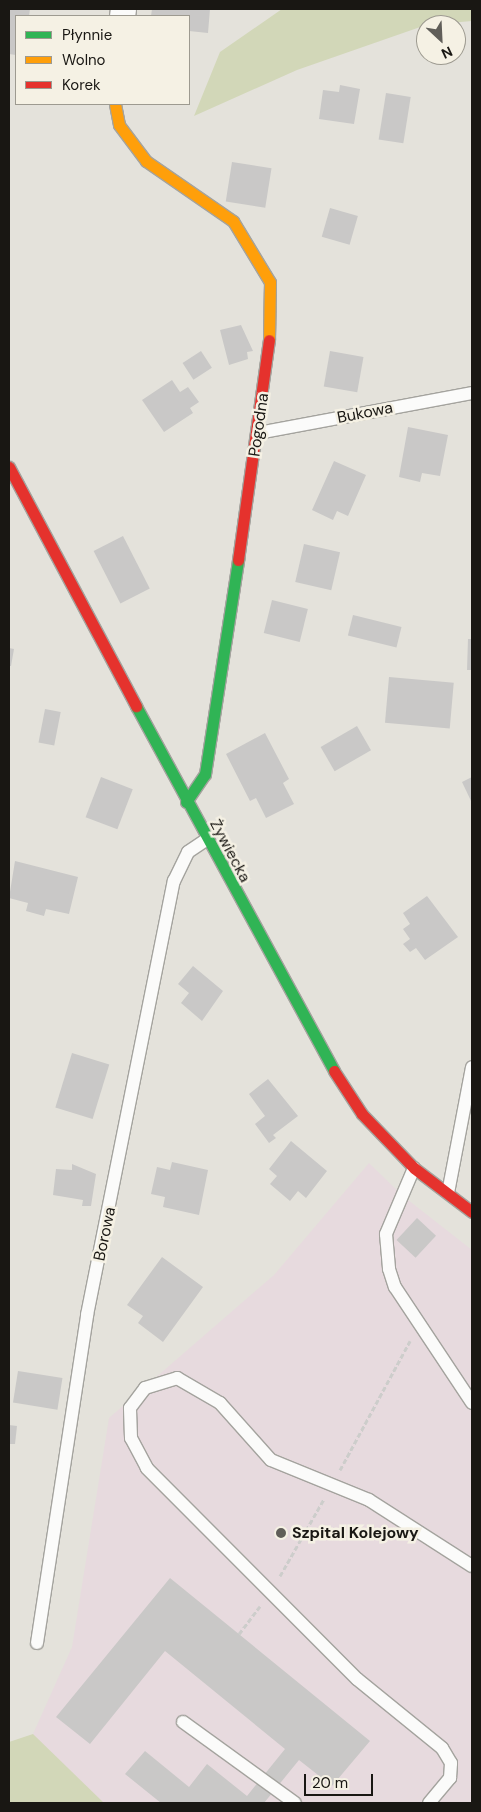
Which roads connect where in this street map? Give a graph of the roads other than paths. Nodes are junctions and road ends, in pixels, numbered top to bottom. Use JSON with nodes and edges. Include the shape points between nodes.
{"nodes":[{"id":1,"x":115,"y":105,"type":"edge"},
{"id":2,"x":472,"y":393,"type":"edge"},
{"id":3,"x":258,"y":433,"type":"junction"},
{"id":4,"x":9,"y":468,"type":"edge"},
{"id":5,"x":186,"y":802,"type":"junction"},
{"id":6,"x":206,"y":840,"type":"junction"},
{"id":7,"x":472,"y":1066,"type":"edge"},
{"id":8,"x":414,"y":1168,"type":"junction"},
{"id":9,"x":448,"y":1193,"type":"junction"},
{"id":10,"x":472,"y":1212,"type":"edge"},
{"id":11,"x":472,"y":1403,"type":"edge"},
{"id":12,"x":472,"y":1566,"type":"edge"},
{"id":13,"x":37,"y":1643,"type":"dead end"},
{"id":14,"x":183,"y":1722,"type":"dead end"},
{"id":15,"x":295,"y":1803,"type":"edge"},
{"id":16,"x":428,"y":1803,"type":"edge"}],
"edges":[{"from":1,"to":3,"type":"main road","name":"Pogodna","via":[[119,125],[146,161],[233,221],[270,282],[270,336]]},
{"from":2,"to":3,"type":"lane","name":"Bukowa"},
{"from":3,"to":5,"type":"main road","name":"Pogodna","via":[[205,774]]},
{"from":4,"to":5,"type":"main road","name":"Żywiecka"},
{"from":5,"to":6,"type":"main road","name":"Żywiecka"},
{"from":6,"to":8,"type":"main road","name":"Żywiecka","via":[[316,1044],[362,1114]]},
{"from":6,"to":13,"type":"lane","name":"Borowa","via":[[188,852],[174,881],[132,1107],[88,1315]]},
{"from":7,"to":9,"type":"lane"},
{"from":8,"to":9,"type":"main road","name":"Żywiecka"},
{"from":8,"to":11,"type":"lane","via":[[386,1234],[389,1269],[395,1287]]},
{"from":9,"to":10,"type":"main road","name":"Żywiecka"},
{"from":12,"to":16,"type":"lane","via":[[369,1500],[271,1460],[220,1403],[177,1378],[145,1388],[130,1408],[131,1438],[140,1458],[357,1679],[442,1748],[451,1763],[450,1778]]},
{"from":14,"to":15,"type":"lane"}]}
